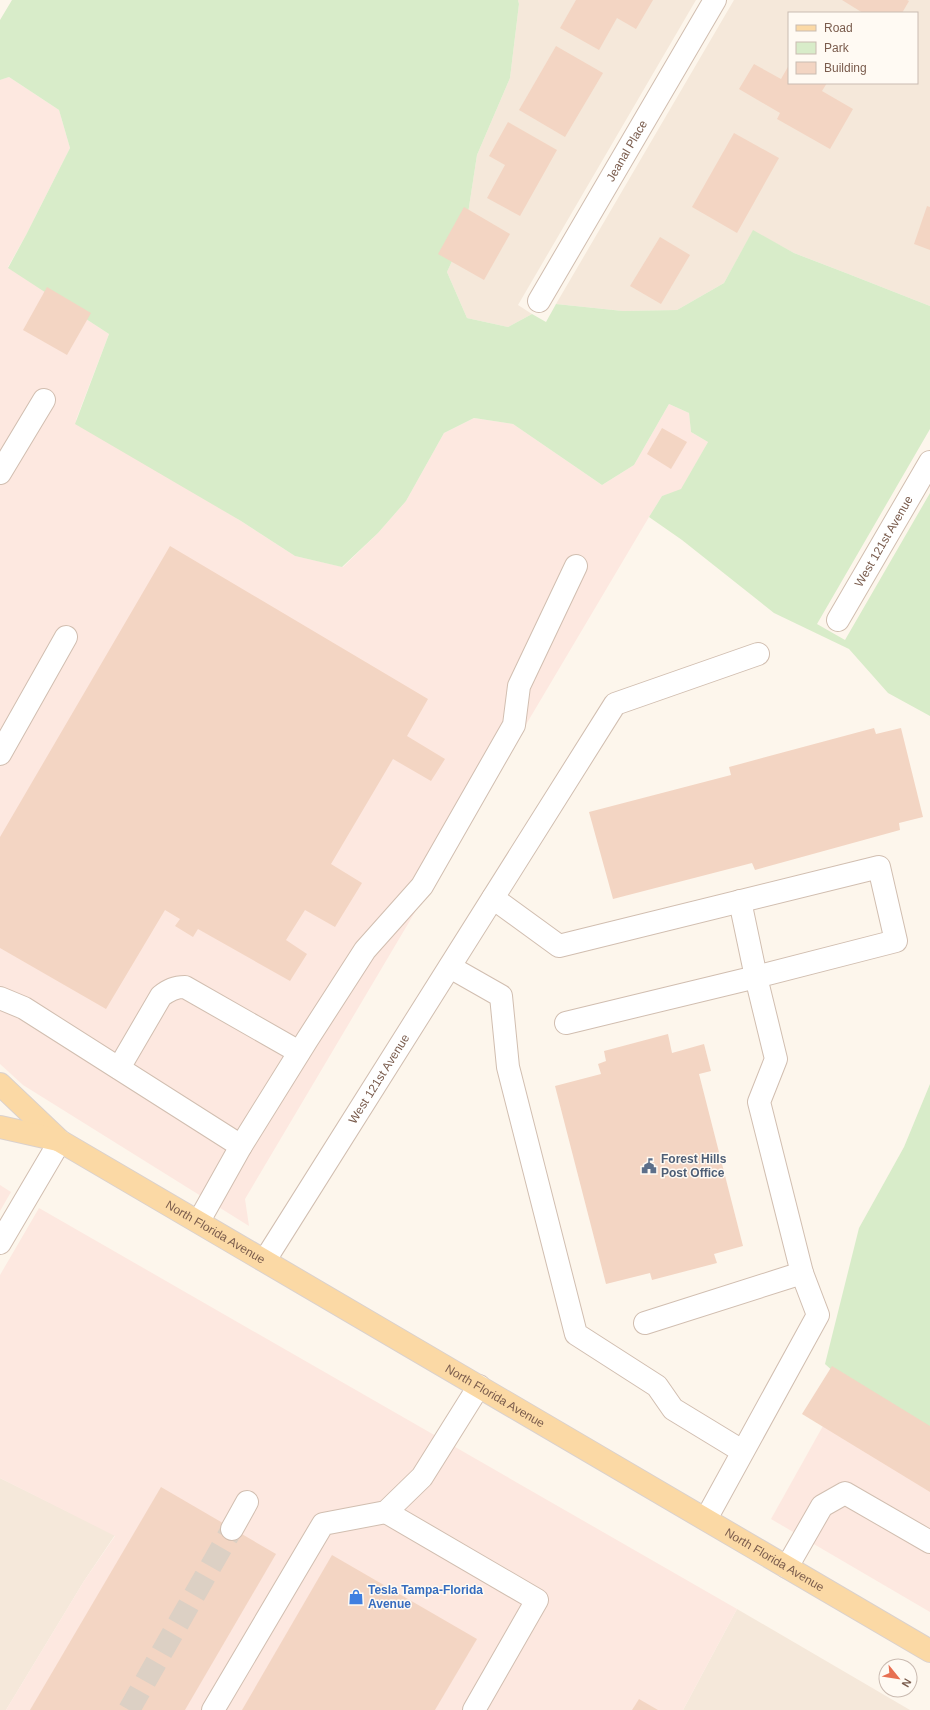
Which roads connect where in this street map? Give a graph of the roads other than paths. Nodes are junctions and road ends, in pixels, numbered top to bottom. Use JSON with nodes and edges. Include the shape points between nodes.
{"nodes":[{"id":1,"x":715,"y":0,"type":"edge"},
{"id":2,"x":539,"y":301,"type":"dead end"},
{"id":3,"x":44,"y":400,"type":"dead end"},
{"id":4,"x":930,"y":462,"type":"edge"},
{"id":5,"x":0,"y":473,"type":"edge"},
{"id":6,"x":576,"y":566,"type":"dead end"},
{"id":7,"x":838,"y":620,"type":"dead end"},
{"id":8,"x":66,"y":637,"type":"dead end"},
{"id":9,"x":758,"y":654,"type":"dead end"},
{"id":10,"x":0,"y":754,"type":"edge"},
{"id":11,"x":493,"y":898,"type":"junction"},
{"id":12,"x":740,"y":901,"type":"junction"},
{"id":13,"x":450,"y":967,"type":"junction"},
{"id":14,"x":756,"y":977,"type":"junction"},
{"id":15,"x":0,"y":998,"type":"edge"},
{"id":16,"x":566,"y":1023,"type":"dead end"},
{"id":17,"x":299,"y":1052,"type":"junction"},
{"id":18,"x":119,"y":1068,"type":"junction"},
{"id":19,"x":0,"y":1084,"type":"edge"},
{"id":20,"x":0,"y":1127,"type":"edge"},
{"id":21,"x":60,"y":1140,"type":"junction"},
{"id":22,"x":241,"y":1146,"type":"junction"},
{"id":23,"x":199,"y":1221,"type":"junction"},
{"id":24,"x":0,"y":1243,"type":"edge"},
{"id":25,"x":265,"y":1260,"type":"junction"},
{"id":26,"x":802,"y":1273,"type":"junction"},
{"id":27,"x":646,"y":1323,"type":"dead end"},
{"id":28,"x":479,"y":1386,"type":"junction"},
{"id":29,"x":742,"y":1451,"type":"junction"},
{"id":30,"x":247,"y":1502,"type":"dead end"},
{"id":31,"x":386,"y":1512,"type":"junction"},
{"id":32,"x":706,"y":1519,"type":"junction"},
{"id":33,"x":232,"y":1529,"type":"tunnel mouth"},
{"id":34,"x":930,"y":1542,"type":"edge"},
{"id":35,"x":787,"y":1567,"type":"junction"},
{"id":36,"x":930,"y":1651,"type":"edge"},
{"id":37,"x":214,"y":1710,"type":"edge"},
{"id":38,"x":474,"y":1710,"type":"edge"}],
"edges":[{"from":1,"to":2,"type":"street","name":"Jeanal Place"},
{"from":3,"to":5,"type":"street"},
{"from":4,"to":7,"type":"street","name":"West 121st Avenue"},
{"from":6,"to":17,"type":"street","via":[[519,686],[514,724],[434,866],[422,886],[365,950]]},
{"from":8,"to":10,"type":"street"},
{"from":9,"to":11,"type":"street","name":"West 121st Avenue","via":[[614,704]]},
{"from":11,"to":12,"type":"street","via":[[559,946]]},
{"from":11,"to":13,"type":"street","name":"West 121st Avenue"},
{"from":12,"to":14,"type":"street"},
{"from":12,"to":14,"type":"street","via":[[879,867],[896,940]]},
{"from":13,"to":25,"type":"street","name":"West 121st Avenue"},
{"from":13,"to":29,"type":"street","via":[[501,996],[508,1067],[576,1334],[657,1386],[673,1409]]},
{"from":14,"to":16,"type":"street"},
{"from":14,"to":26,"type":"street","via":[[776,1059],[759,1102]]},
{"from":15,"to":18,"type":"street","via":[[24,1008]]},
{"from":17,"to":18,"type":"street","via":[[185,987],[178,987],[161,996]]},
{"from":17,"to":22,"type":"street"},
{"from":18,"to":22,"type":"street"},
{"from":19,"to":21,"type":"main road","name":"North Florida Avenue"},
{"from":20,"to":21,"type":"main road","name":"North Florida Avenue"},
{"from":21,"to":23,"type":"main road","name":"North Florida Avenue"},
{"from":21,"to":24,"type":"street"},
{"from":22,"to":23,"type":"street"},
{"from":23,"to":25,"type":"main road","name":"North Florida Avenue"},
{"from":25,"to":28,"type":"main road","name":"North Florida Avenue"},
{"from":26,"to":27,"type":"street"},
{"from":26,"to":29,"type":"street","via":[[818,1315]]},
{"from":28,"to":31,"type":"street","via":[[422,1477]]},
{"from":28,"to":32,"type":"main road","name":"North Florida Avenue"},
{"from":29,"to":32,"type":"street"},
{"from":30,"to":33,"type":"street"},
{"from":31,"to":37,"type":"street","via":[[323,1524]]},
{"from":31,"to":38,"type":"street","via":[[537,1600]]},
{"from":32,"to":35,"type":"main road","name":"North Florida Avenue"},
{"from":34,"to":35,"type":"street","via":[[845,1493],[822,1506]]},
{"from":35,"to":36,"type":"main road","name":"North Florida Avenue"}]}
